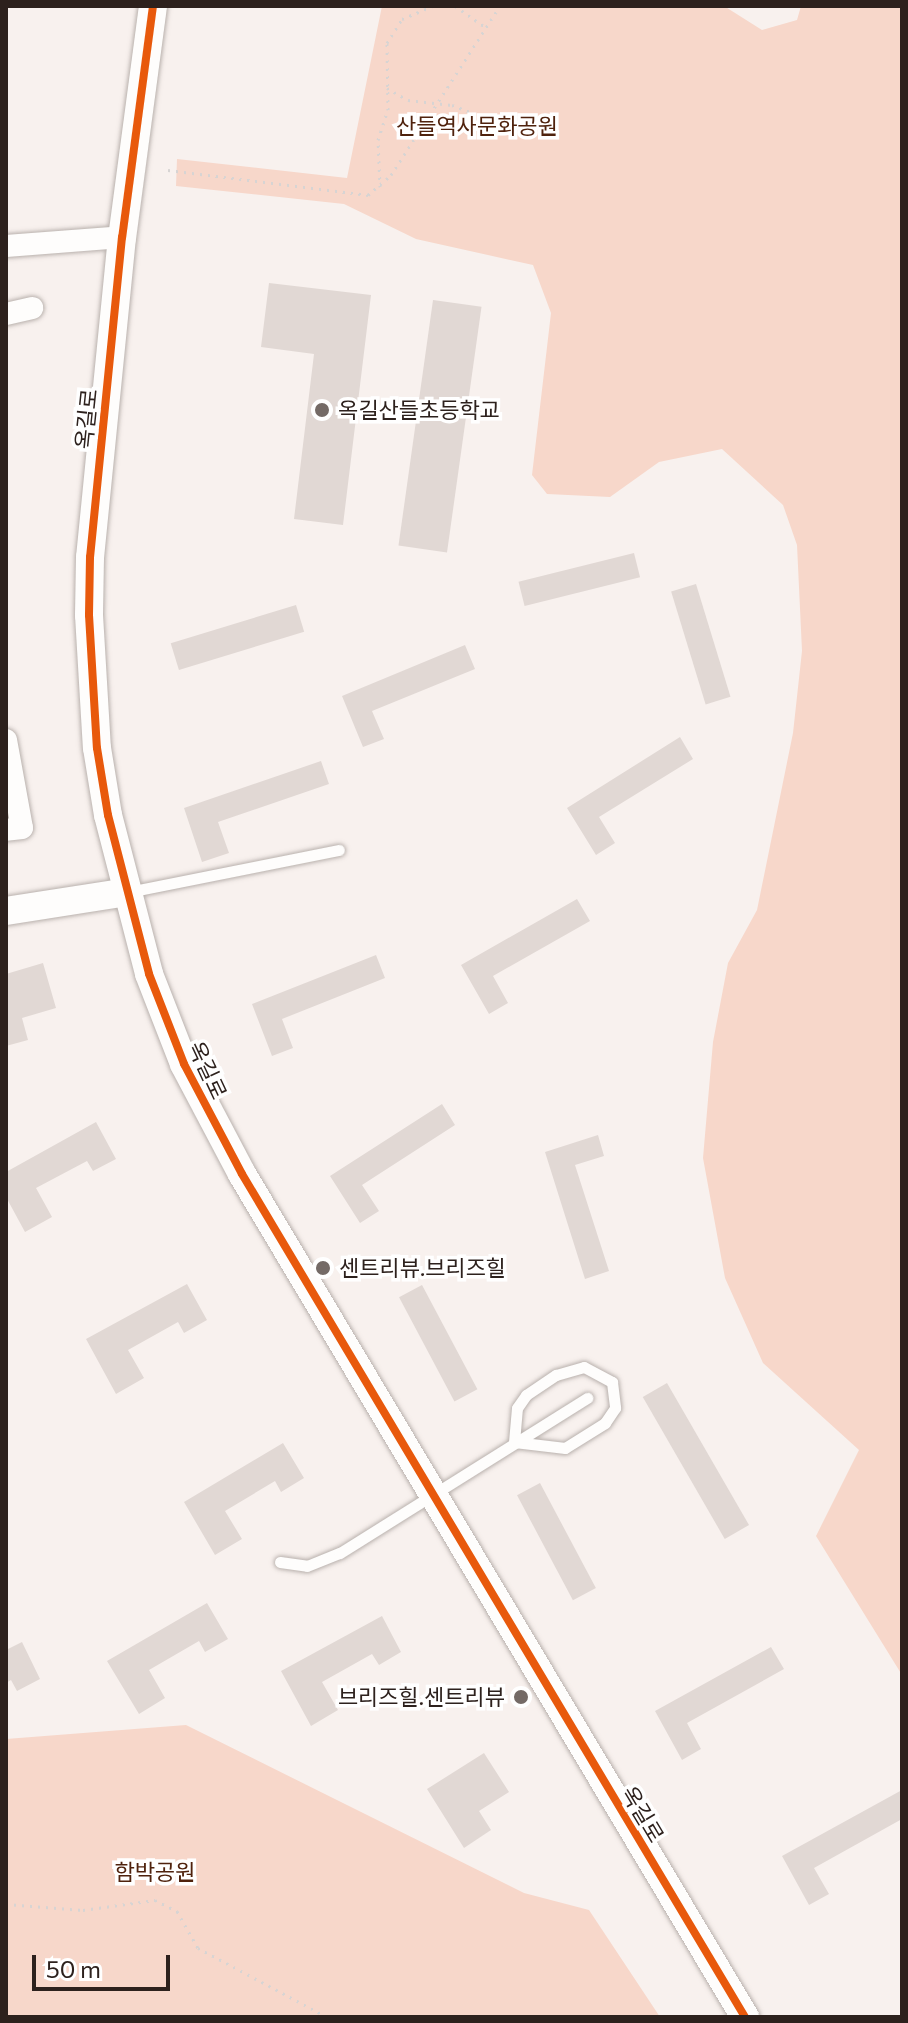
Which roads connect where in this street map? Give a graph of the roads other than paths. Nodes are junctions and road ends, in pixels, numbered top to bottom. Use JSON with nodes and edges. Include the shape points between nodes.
{"nodes":[{"id":1,"x":153,"y":6,"type":"edge"},
{"id":2,"x":122,"y":237,"type":"junction"},
{"id":3,"x":6,"y":246,"type":"edge"},
{"id":4,"x":32,"y":308,"type":"dead end"},
{"id":5,"x":6,"y":314,"type":"edge"},
{"id":6,"x":6,"y":740,"type":"edge"},
{"id":7,"x":6,"y":830,"type":"edge"},
{"id":8,"x":339,"y":850,"type":"dead end"},
{"id":9,"x":127,"y":892,"type":"junction"},
{"id":10,"x":6,"y":911,"type":"edge"},
{"id":11,"x":587,"y":1398,"type":"dead end"},
{"id":12,"x":514,"y":1442,"type":"junction"},
{"id":13,"x":431,"y":1495,"type":"junction"},
{"id":14,"x":280,"y":1562,"type":"dead end"},
{"id":15,"x":745,"y":2017,"type":"edge"}],
"edges":[{"from":1,"to":2,"type":"street","name":"옥길로"},
{"from":2,"to":3,"type":"street"},
{"from":2,"to":9,"type":"street","name":"옥길로","via":[[90,557],[89,615],[97,748]]},
{"from":4,"to":5,"type":"street"},
{"from":6,"to":7,"type":"street","via":[[22,828]]},
{"from":8,"to":9,"type":"lane"},
{"from":9,"to":10,"type":"street"},
{"from":9,"to":13,"type":"street","name":"옥길로","via":[[149,974],[191,1078]]},
{"from":11,"to":12,"type":"lane"},
{"from":12,"to":12,"type":"lane","via":[[550,1449],[581,1440],[605,1423],[615,1408],[612,1382],[584,1367],[556,1375],[526,1395],[517,1408]]},
{"from":12,"to":13,"type":"lane"},
{"from":13,"to":14,"type":"lane","via":[[326,1561],[307,1566]]},
{"from":13,"to":15,"type":"street","name":"옥길로"}]}
